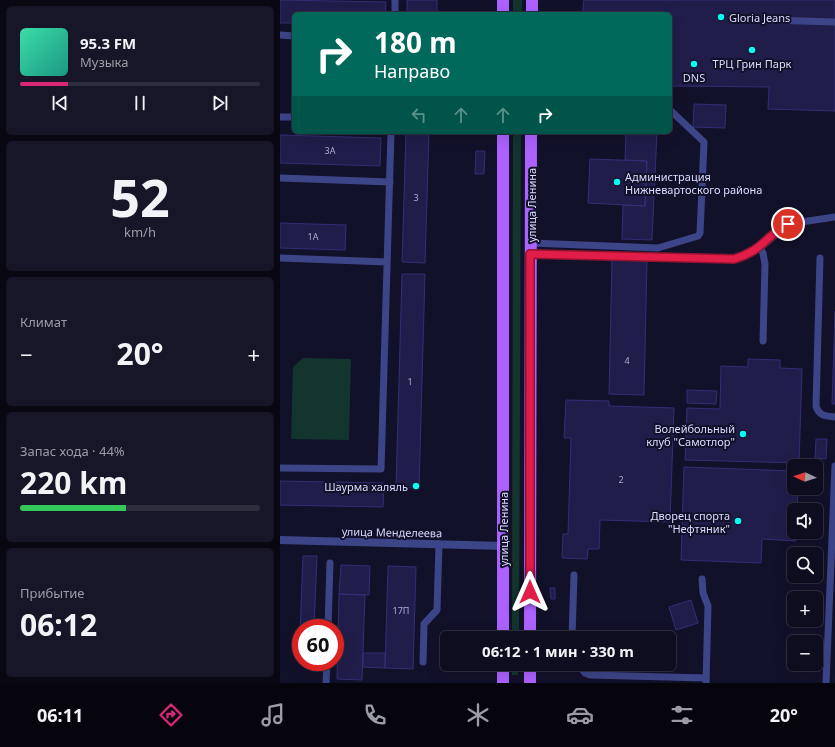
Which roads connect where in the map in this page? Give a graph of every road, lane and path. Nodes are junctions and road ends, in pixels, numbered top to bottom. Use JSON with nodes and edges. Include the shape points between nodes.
{"nodes":[{"id":1,"x":396,"y":0,"type":"edge"},
{"id":2,"x":503,"y":0,"type":"edge"},
{"id":3,"x":532,"y":0,"type":"edge"},
{"id":4,"x":395,"y":12,"type":"edge"},
{"id":5,"x":503,"y":12,"type":"edge"},
{"id":6,"x":532,"y":12,"type":"edge"},
{"id":7,"x":769,"y":20,"type":"dead end"},
{"id":8,"x":835,"y":22,"type":"edge"},
{"id":9,"x":280,"y":35,"type":"edge"},
{"id":10,"x":292,"y":36,"type":"edge"},
{"id":11,"x":672,"y":112,"type":"edge"},
{"id":12,"x":280,"y":117,"type":"edge"},
{"id":13,"x":292,"y":117,"type":"edge"},
{"id":14,"x":392,"y":134,"type":"edge"},
{"id":15,"x":503,"y":134,"type":"edge"},
{"id":16,"x":531,"y":134,"type":"edge"},
{"id":17,"x":280,"y":178,"type":"edge"},
{"id":18,"x":390,"y":182,"type":"junction"},
{"id":19,"x":835,"y":217,"type":"edge"},
{"id":20,"x":530,"y":248,"type":"junction"},
{"id":21,"x":760,"y":248,"type":"junction"},
{"id":22,"x":280,"y":258,"type":"edge"},
{"id":23,"x":820,"y":258,"type":"dead end"},
{"id":24,"x":387,"y":262,"type":"junction"},
{"id":25,"x":763,"y":341,"type":"dead end"},
{"id":26,"x":835,"y":417,"type":"edge"},
{"id":27,"x":835,"y":466,"type":"edge"},
{"id":28,"x":280,"y":468,"type":"edge"},
{"id":29,"x":280,"y":540,"type":"edge"},
{"id":30,"x":439,"y":544,"type":"junction"},
{"id":31,"x":503,"y":546,"type":"junction"},
{"id":32,"x":330,"y":563,"type":"dead end"},
{"id":33,"x":574,"y":575,"type":"dead end"},
{"id":34,"x":702,"y":579,"type":"dead end"},
{"id":35,"x":833,"y":591,"type":"edge"},
{"id":36,"x":328,"y":619,"type":"edge"},
{"id":37,"x":503,"y":631,"type":"edge"},
{"id":38,"x":530,"y":631,"type":"edge"},
{"id":39,"x":572,"y":631,"type":"edge"},
{"id":40,"x":423,"y":662,"type":"dead end"},
{"id":41,"x":327,"y":671,"type":"edge"},
{"id":42,"x":503,"y":671,"type":"edge"},
{"id":43,"x":530,"y":671,"type":"edge"},
{"id":44,"x":582,"y":671,"type":"edge"},
{"id":45,"x":706,"y":681,"type":"edge"},
{"id":46,"x":326,"y":683,"type":"edge"},
{"id":47,"x":503,"y":683,"type":"edge"},
{"id":48,"x":530,"y":683,"type":"edge"},
{"id":49,"x":826,"y":683,"type":"edge"}],
"edges":[{"from":1,"to":4,"type":"lane"},
{"from":2,"to":5,"type":"main road"},
{"from":3,"to":6,"type":"main road"},
{"from":7,"to":8,"type":"lane"},
{"from":9,"to":10,"type":"lane"},
{"from":11,"to":20,"type":"lane","via":[[704,142],[698,236],[658,248]]},
{"from":12,"to":13,"type":"lane"},
{"from":14,"to":18,"type":"lane"},
{"from":15,"to":31,"type":"main road","name":"улица Ленина"},
{"from":16,"to":20,"type":"main road","name":"улица Ленина"},
{"from":17,"to":18,"type":"lane"},
{"from":18,"to":24,"type":"lane"},
{"from":19,"to":21,"type":"lane","via":[[788,224]]},
{"from":20,"to":21,"type":"lane","via":[[724,260],[742,257]]},
{"from":20,"to":38,"type":"main road","name":"улица Ленина"},
{"from":21,"to":25,"type":"lane","via":[[765,258]]},
{"from":22,"to":24,"type":"lane"},
{"from":23,"to":26,"type":"lane","via":[[816,406],[818,413],[823,416]]},
{"from":24,"to":28,"type":"lane","via":[[381,469]]},
{"from":27,"to":35,"type":"lane"},
{"from":29,"to":30,"type":"street","name":"улица Менделеева"},
{"from":30,"to":31,"type":"street","name":"улица Менделеева"},
{"from":30,"to":40,"type":"lane","via":[[437,610],[424,624]]},
{"from":31,"to":37,"type":"main road","name":"улица Ленина"},
{"from":32,"to":36,"type":"lane"},
{"from":33,"to":39,"type":"lane"},
{"from":34,"to":45,"type":"lane","via":[[703,593],[708,606]]},
{"from":35,"to":49,"type":"lane"},
{"from":41,"to":46,"type":"lane"},
{"from":42,"to":47,"type":"main road"},
{"from":43,"to":48,"type":"main road"},
{"from":44,"to":45,"type":"lane","via":[[590,675]]}]}
